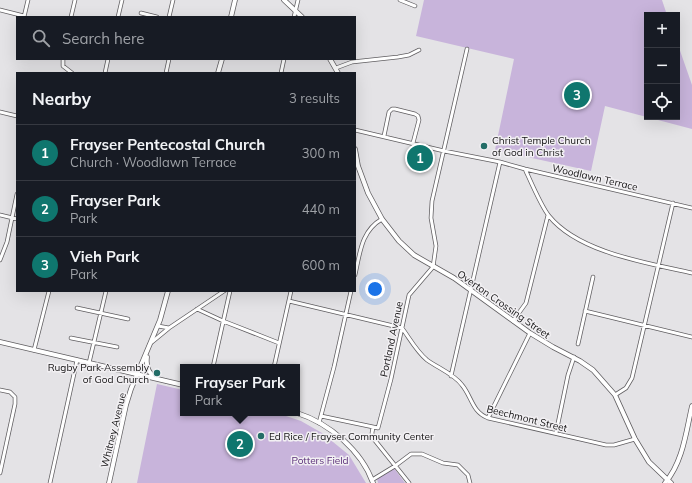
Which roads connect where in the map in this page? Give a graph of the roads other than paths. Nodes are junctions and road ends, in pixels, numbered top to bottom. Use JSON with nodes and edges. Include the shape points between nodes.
{"nodes":[{"id":1,"x":28,"y":0,"type":"edge"},
{"id":2,"x":75,"y":0,"type":"edge"},
{"id":3,"x":122,"y":0,"type":"edge"},
{"id":4,"x":173,"y":0,"type":"edge"},
{"id":5,"x":235,"y":0,"type":"edge"},
{"id":6,"x":284,"y":0,"type":"edge"},
{"id":7,"x":298,"y":0,"type":"edge"},
{"id":8,"x":400,"y":0,"type":"edge"},
{"id":9,"x":416,"y":6,"type":"dead end"},
{"id":10,"x":0,"y":10,"type":"edge"},
{"id":11,"x":296,"y":10,"type":"junction"},
{"id":12,"x":141,"y":13,"type":"dead end"},
{"id":13,"x":21,"y":16,"type":"edge"},
{"id":14,"x":24,"y":16,"type":"edge"},
{"id":15,"x":71,"y":16,"type":"edge"},
{"id":16,"x":118,"y":16,"type":"edge"},
{"id":17,"x":153,"y":16,"type":"edge"},
{"id":18,"x":169,"y":16,"type":"edge"},
{"id":19,"x":231,"y":16,"type":"edge"},
{"id":20,"x":294,"y":16,"type":"edge"},
{"id":21,"x":301,"y":16,"type":"edge"},
{"id":22,"x":467,"y":49,"type":"dead end"},
{"id":23,"x":420,"y":50,"type":"dead end"},
{"id":24,"x":63,"y":60,"type":"edge"},
{"id":25,"x":108,"y":60,"type":"edge"},
{"id":26,"x":169,"y":60,"type":"edge"},
{"id":27,"x":222,"y":60,"type":"edge"},
{"id":28,"x":284,"y":60,"type":"edge"},
{"id":29,"x":331,"y":60,"type":"edge"},
{"id":30,"x":336,"y":68,"type":"junction"},
{"id":31,"x":71,"y":72,"type":"edge"},
{"id":32,"x":105,"y":72,"type":"edge"},
{"id":33,"x":166,"y":72,"type":"edge"},
{"id":34,"x":218,"y":72,"type":"edge"},
{"id":35,"x":281,"y":72,"type":"edge"},
{"id":36,"x":338,"y":72,"type":"edge"},
{"id":37,"x":0,"y":112,"type":"edge"},
{"id":38,"x":16,"y":116,"type":"edge"},
{"id":39,"x":356,"y":130,"type":"edge"},
{"id":40,"x":384,"y":136,"type":"junction"},
{"id":41,"x":413,"y":144,"type":"junction"},
{"id":42,"x":444,"y":150,"type":"junction"},
{"id":43,"x":356,"y":155,"type":"edge"},
{"id":44,"x":500,"y":162,"type":"junction"},
{"id":45,"x":525,"y":169,"type":"junction"},
{"id":46,"x":16,"y":198,"type":"edge"},
{"id":47,"x":673,"y":203,"type":"junction"},
{"id":48,"x":692,"y":208,"type":"edge"},
{"id":49,"x":0,"y":215,"type":"edge"},
{"id":50,"x":548,"y":215,"type":"junction"},
{"id":51,"x":11,"y":218,"type":"junction"},
{"id":52,"x":16,"y":219,"type":"edge"},
{"id":53,"x":382,"y":219,"type":"junction"},
{"id":54,"x":0,"y":260,"type":"edge"},
{"id":55,"x":658,"y":266,"type":"junction"},
{"id":56,"x":433,"y":267,"type":"junction"},
{"id":57,"x":356,"y":271,"type":"edge"},
{"id":58,"x":692,"y":273,"type":"edge"},
{"id":59,"x":593,"y":278,"type":"dead end"},
{"id":60,"x":470,"y":290,"type":"junction"},
{"id":61,"x":49,"y":292,"type":"edge"},
{"id":62,"x":106,"y":292,"type":"edge"},
{"id":63,"x":168,"y":292,"type":"edge"},
{"id":64,"x":223,"y":292,"type":"edge"},
{"id":65,"x":230,"y":292,"type":"edge"},
{"id":66,"x":291,"y":292,"type":"edge"},
{"id":67,"x":352,"y":292,"type":"edge"},
{"id":68,"x":289,"y":301,"type":"junction"},
{"id":69,"x":77,"y":308,"type":"dead end"},
{"id":70,"x":196,"y":310,"type":"junction"},
{"id":71,"x":585,"y":311,"type":"junction"},
{"id":72,"x":100,"y":313,"type":"junction"},
{"id":73,"x":346,"y":315,"type":"junction"},
{"id":74,"x":128,"y":319,"type":"dead end"},
{"id":75,"x":513,"y":321,"type":"junction"},
{"id":76,"x":223,"y":322,"type":"junction"},
{"id":77,"x":158,"y":326,"type":"junction"},
{"id":78,"x":645,"y":326,"type":"junction"},
{"id":79,"x":169,"y":328,"type":"junction"},
{"id":80,"x":402,"y":328,"type":"junction"},
{"id":81,"x":530,"y":333,"type":"junction"},
{"id":82,"x":692,"y":337,"type":"edge"},
{"id":83,"x":71,"y":338,"type":"dead end"},
{"id":84,"x":0,"y":342,"type":"edge"},
{"id":85,"x":152,"y":342,"type":"junction"},
{"id":86,"x":93,"y":343,"type":"junction"},
{"id":87,"x":279,"y":343,"type":"junction"},
{"id":88,"x":578,"y":344,"type":"dead end"},
{"id":89,"x":117,"y":347,"type":"dead end"},
{"id":90,"x":34,"y":350,"type":"junction"},
{"id":91,"x":147,"y":354,"type":"junction"},
{"id":92,"x":574,"y":357,"type":"junction"},
{"id":93,"x":78,"y":360,"type":"junction"},
{"id":94,"x":89,"y":363,"type":"junction"},
{"id":95,"x":214,"y":364,"type":"edge"},
{"id":96,"x":275,"y":364,"type":"edge"},
{"id":97,"x":138,"y":374,"type":"junction"},
{"id":98,"x":451,"y":376,"type":"junction"},
{"id":99,"x":159,"y":379,"type":"junction"},
{"id":100,"x":180,"y":384,"type":"edge"},
{"id":101,"x":0,"y":390,"type":"edge"},
{"id":102,"x":615,"y":395,"type":"junction"},
{"id":103,"x":692,"y":406,"type":"edge"},
{"id":104,"x":300,"y":414,"type":"edge"},
{"id":105,"x":321,"y":416,"type":"junction"},
{"id":106,"x":488,"y":418,"type":"junction"},
{"id":107,"x":319,"y":423,"type":"junction"},
{"id":108,"x":373,"y":427,"type":"junction"},
{"id":109,"x":556,"y":433,"type":"junction"},
{"id":110,"x":635,"y":439,"type":"junction"},
{"id":111,"x":395,"y":466,"type":"junction"},
{"id":112,"x":0,"y":473,"type":"edge"},
{"id":113,"x":372,"y":481,"type":"edge"},
{"id":114,"x":668,"y":482,"type":"edge"},
{"id":115,"x":50,"y":483,"type":"edge"},
{"id":116,"x":109,"y":483,"type":"edge"},
{"id":117,"x":409,"y":483,"type":"edge"},
{"id":118,"x":470,"y":483,"type":"edge"}],
"edges":[{"from":1,"to":14,"type":"street"},
{"from":2,"to":15,"type":"street"},
{"from":3,"to":16,"type":"street"},
{"from":4,"to":18,"type":"street"},
{"from":5,"to":19,"type":"main road"},
{"from":6,"to":11,"type":"main road"},
{"from":7,"to":11,"type":"street"},
{"from":8,"to":9,"type":"street"},
{"from":10,"to":13,"type":"street"},
{"from":11,"to":20,"type":"street"},
{"from":11,"to":21,"type":"main road"},
{"from":12,"to":17,"type":"street"},
{"from":22,"to":42,"type":"street"},
{"from":23,"to":30,"type":"street","via":[[409,55],[352,62]]},
{"from":24,"to":31,"type":"street","via":[[63,66]]},
{"from":25,"to":32,"type":"street"},
{"from":26,"to":33,"type":"street"},
{"from":27,"to":34,"type":"main road"},
{"from":28,"to":35,"type":"street"},
{"from":29,"to":30,"type":"main road"},
{"from":30,"to":36,"type":"main road"},
{"from":37,"to":38,"type":"street"},
{"from":39,"to":40,"type":"street","name":"Woodlawn Terrace"},
{"from":40,"to":41,"type":"street","name":"Woodlawn Terrace"},
{"from":40,"to":41,"type":"street","via":[[389,112],[395,109],[415,114],[419,120]]},
{"from":41,"to":42,"type":"street","name":"Woodlawn Terrace"},
{"from":42,"to":44,"type":"street","name":"Woodlawn Terrace"},
{"from":42,"to":56,"type":"street","via":[[431,211],[436,246]]},
{"from":43,"to":53,"type":"main road","name":"Overton Crossing Street","via":[[362,180]]},
{"from":44,"to":45,"type":"street","name":"Woodlawn Terrace"},
{"from":44,"to":60,"type":"street"},
{"from":45,"to":47,"type":"street","name":"Woodlawn Terrace"},
{"from":45,"to":50,"type":"street"},
{"from":46,"to":51,"type":"street"},
{"from":47,"to":48,"type":"street","name":"Woodlawn Terrace"},
{"from":47,"to":55,"type":"street"},
{"from":49,"to":51,"type":"street"},
{"from":50,"to":55,"type":"street","via":[[562,230],[600,249]]},
{"from":50,"to":75,"type":"street","via":[[526,303]]},
{"from":51,"to":52,"type":"street"},
{"from":51,"to":54,"type":"street"},
{"from":53,"to":56,"type":"main road","name":"Overton Crossing Street","via":[[414,256]]},
{"from":53,"to":57,"type":"street","via":[[374,223],[365,235]]},
{"from":55,"to":58,"type":"street"},
{"from":55,"to":78,"type":"street"},
{"from":56,"to":60,"type":"main road","name":"Overton Crossing Street"},
{"from":56,"to":80,"type":"street","name":"Portland Avenue","via":[[409,295]]},
{"from":59,"to":71,"type":"street"},
{"from":60,"to":75,"type":"main road","name":"Overton Crossing Street"},
{"from":60,"to":98,"type":"street"},
{"from":61,"to":90,"type":"street"},
{"from":62,"to":72,"type":"street"},
{"from":63,"to":77,"type":"main road","name":"Whitney Avenue"},
{"from":64,"to":70,"type":"street"},
{"from":65,"to":76,"type":"street"},
{"from":66,"to":68,"type":"street"},
{"from":67,"to":73,"type":"street"},
{"from":68,"to":73,"type":"street"},
{"from":68,"to":87,"type":"street"},
{"from":69,"to":72,"type":"street"},
{"from":70,"to":76,"type":"street"},
{"from":70,"to":79,"type":"street"},
{"from":71,"to":78,"type":"street"},
{"from":71,"to":88,"type":"street"},
{"from":72,"to":74,"type":"street"},
{"from":72,"to":86,"type":"street"},
{"from":73,"to":80,"type":"street"},
{"from":73,"to":105,"type":"street"},
{"from":75,"to":81,"type":"main road","name":"Overton Crossing Street"},
{"from":76,"to":87,"type":"street"},
{"from":76,"to":95,"type":"street"},
{"from":77,"to":79,"type":"street"},
{"from":77,"to":85,"type":"main road","name":"Whitney Avenue"},
{"from":78,"to":82,"type":"street"},
{"from":78,"to":102,"type":"street","via":[[632,378],[626,388]]},
{"from":79,"to":85,"type":"street"},
{"from":80,"to":98,"type":"street","name":"Beechmont Street","via":[[427,360]]},
{"from":80,"to":108,"type":"street","name":"Portland Avenue","via":[[378,428]]},
{"from":81,"to":92,"type":"main road","name":"Overton Crossing Street"},
{"from":81,"to":106,"type":"street"},
{"from":83,"to":86,"type":"street"},
{"from":84,"to":90,"type":"main road"},
{"from":85,"to":91,"type":"main road","name":"Whitney Avenue"},
{"from":86,"to":89,"type":"street"},
{"from":86,"to":94,"type":"street"},
{"from":87,"to":96,"type":"street"},
{"from":90,"to":93,"type":"main road"},
{"from":91,"to":97,"type":"main road","name":"Whitney Avenue"},
{"from":91,"to":99,"type":"main road","via":[[146,363],[149,371]]},
{"from":92,"to":102,"type":"main road","name":"Overton Crossing Street","via":[[593,370]]},
{"from":92,"to":109,"type":"street"},
{"from":93,"to":94,"type":"main road"},
{"from":93,"to":115,"type":"street"},
{"from":94,"to":97,"type":"main road"},
{"from":97,"to":99,"type":"main road"},
{"from":97,"to":116,"type":"main road","name":"Whitney Avenue","via":[[126,405]]},
{"from":98,"to":106,"type":"street","name":"Beechmont Street","via":[[464,387],[478,412]]},
{"from":99,"to":100,"type":"main road"},
{"from":101,"to":112,"type":"street","via":[[10,392],[15,397],[16,404]]},
{"from":102,"to":110,"type":"main road","name":"Overton Crossing Street"},
{"from":103,"to":114,"type":"main road","via":[[678,464]]},
{"from":104,"to":107,"type":"main road"},
{"from":105,"to":107,"type":"street"},
{"from":105,"to":108,"type":"street"},
{"from":106,"to":109,"type":"street","name":"Beechmont Street"},
{"from":107,"to":113,"type":"main road","via":[[350,446],[363,462]]},
{"from":108,"to":111,"type":"street","via":[[373,438]]},
{"from":109,"to":110,"type":"street","name":"Beechmont Street","via":[[606,445]]},
{"from":110,"to":114,"type":"main road","name":"Overton Crossing Street","via":[[649,462]]},
{"from":111,"to":113,"type":"street"},
{"from":111,"to":117,"type":"street"},
{"from":111,"to":118,"type":"street","via":[[410,454],[422,454],[443,463],[458,465],[468,475]]}]}
